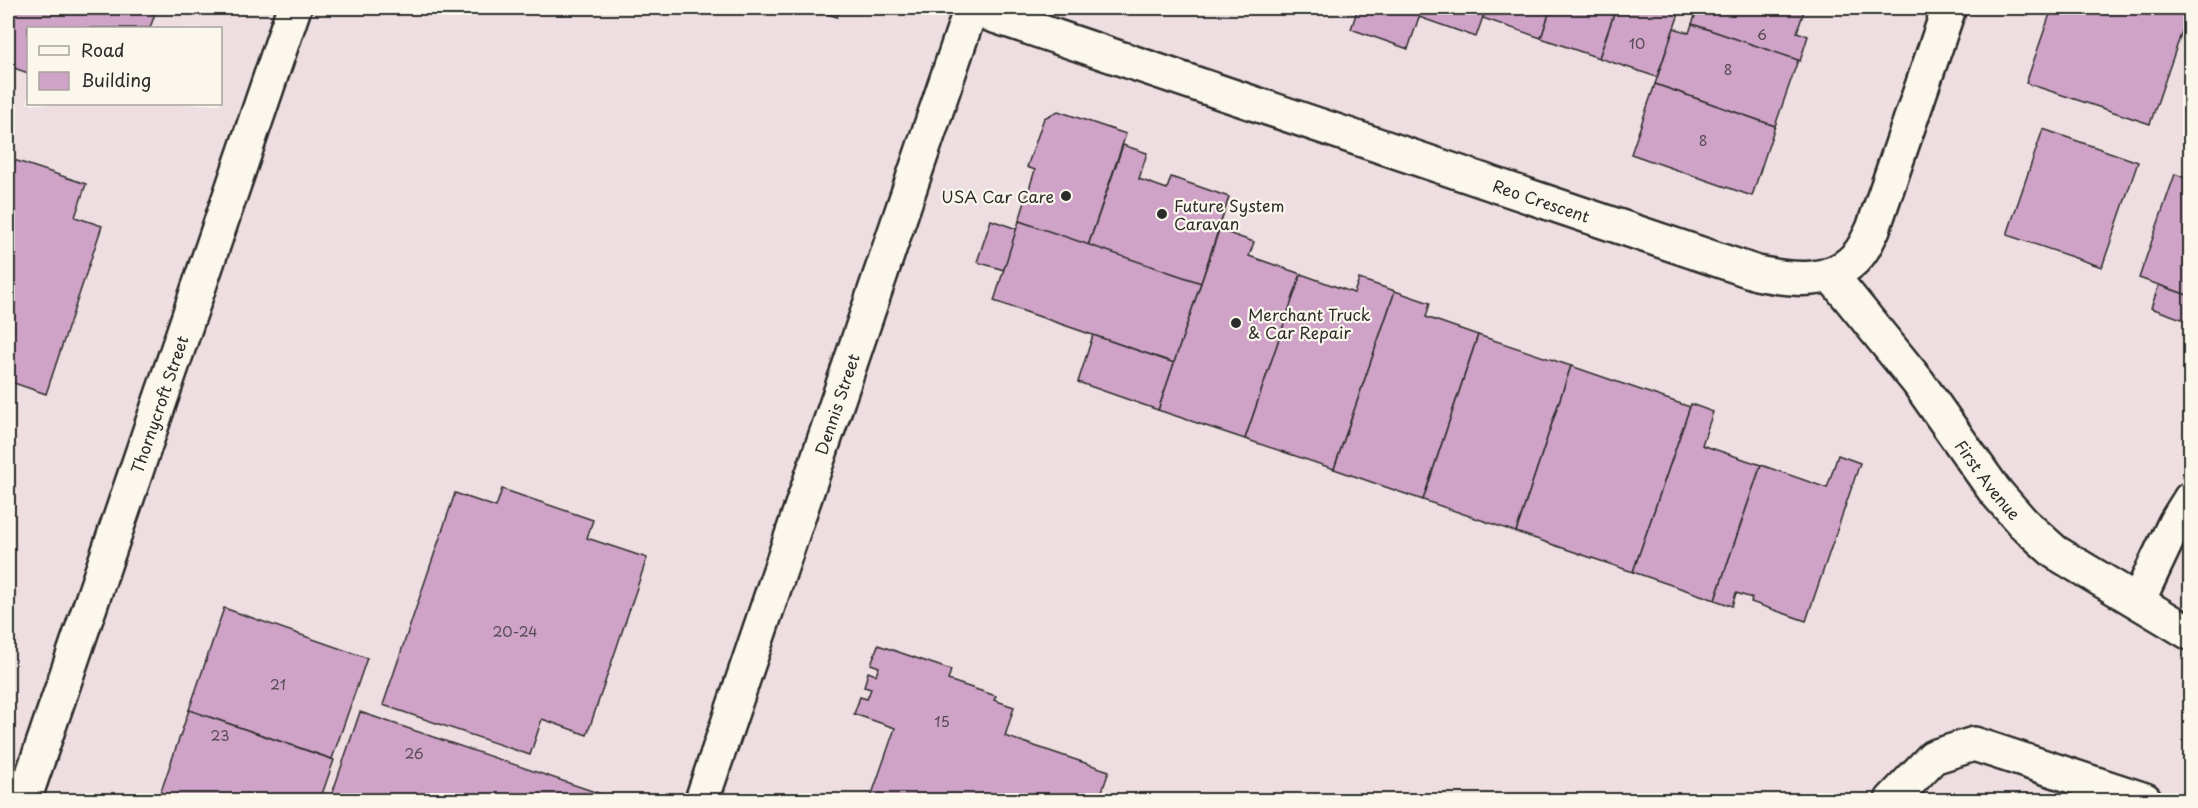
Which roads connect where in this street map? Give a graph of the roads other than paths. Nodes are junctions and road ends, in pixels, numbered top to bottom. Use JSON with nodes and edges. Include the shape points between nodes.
{"nodes":[{"id":1,"x":294,"y":8,"type":"edge"},
{"id":2,"x":971,"y":8,"type":"edge"},
{"id":3,"x":1948,"y":8,"type":"edge"},
{"id":4,"x":1831,"y":275,"type":"junction"},
{"id":5,"x":2190,"y":499,"type":"edge"},
{"id":6,"x":2138,"y":601,"type":"junction"},
{"id":7,"x":2190,"y":633,"type":"edge"},
{"id":8,"x":24,"y":801,"type":"edge"},
{"id":9,"x":702,"y":801,"type":"edge"},
{"id":10,"x":1892,"y":801,"type":"edge"},
{"id":11,"x":2145,"y":801,"type":"edge"}],
"edges":[{"from":1,"to":8,"type":"street","name":"Thornycroft Street"},
{"from":2,"to":4,"type":"street","name":"Reo Crescent","via":[[1757,273],[1784,279]]},
{"from":2,"to":9,"type":"street","name":"Dennis Street"},
{"from":3,"to":4,"type":"street","name":"Reo Crescent","via":[[1873,229],[1860,254]]},
{"from":4,"to":6,"type":"street","name":"First Avenue","via":[[1918,382],[1994,490],[2023,523],[2055,552]]},
{"from":5,"to":6,"type":"street"},
{"from":6,"to":7,"type":"street","name":"First Avenue"},
{"from":10,"to":11,"type":"street","via":[[1933,757],[1974,744]]}]}
